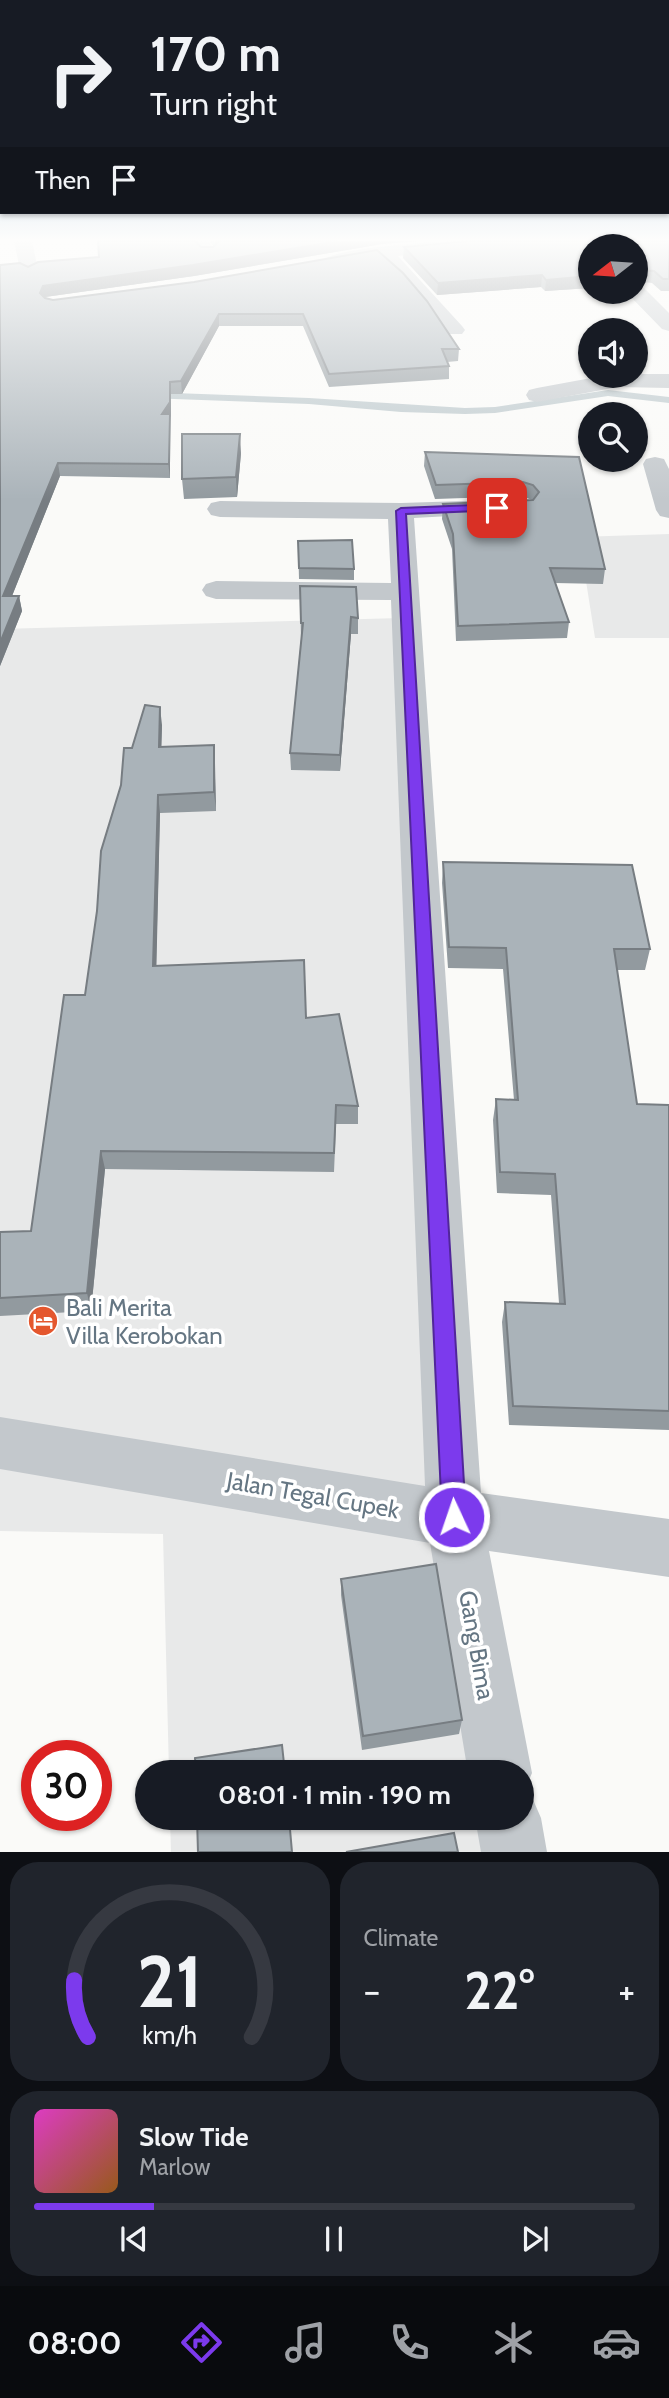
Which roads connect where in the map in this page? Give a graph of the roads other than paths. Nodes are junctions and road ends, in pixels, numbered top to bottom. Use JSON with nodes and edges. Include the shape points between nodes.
{"nodes":[{"id":1,"x":452,"y":327,"type":"edge"},
{"id":2,"x":454,"y":330,"type":"dead end"},
{"id":3,"x":669,"y":381,"type":"edge"},
{"id":4,"x":537,"y":395,"type":"dead end"},
{"id":5,"x":655,"y":464,"type":"dead end"},
{"id":6,"x":522,"y":507,"type":"edge"},
{"id":7,"x":220,"y":509,"type":"dead end"},
{"id":8,"x":669,"y":510,"type":"edge"},
{"id":9,"x":401,"y":511,"type":"junction"},
{"id":10,"x":216,"y":590,"type":"dead end"},
{"id":11,"x":405,"y":592,"type":"junction"},
{"id":12,"x":0,"y":1443,"type":"edge"},
{"id":13,"x":454,"y":1517,"type":"junction"},
{"id":14,"x":669,"y":1548,"type":"edge"},
{"id":15,"x":498,"y":1760,"type":"edge"},
{"id":16,"x":510,"y":1830,"type":"edge"},
{"id":17,"x":514,"y":1852,"type":"edge"}],
"edges":[{"from":1,"to":2,"type":"street"},
{"from":3,"to":4,"type":"street","via":[[618,380]]},
{"from":5,"to":8,"type":"street"},
{"from":6,"to":9,"type":"street"},
{"from":7,"to":9,"type":"street"},
{"from":9,"to":11,"type":"street","name":"Gang Bima"},
{"from":10,"to":11,"type":"street"},
{"from":11,"to":13,"type":"street","name":"Gang Bima"},
{"from":12,"to":13,"type":"street","name":"Jalan Tegal Cupek"},
{"from":13,"to":14,"type":"street","name":"Jalan Tegal Cupek"},
{"from":13,"to":15,"type":"street","name":"Gang Bima"},
{"from":16,"to":17,"type":"street"}]}
